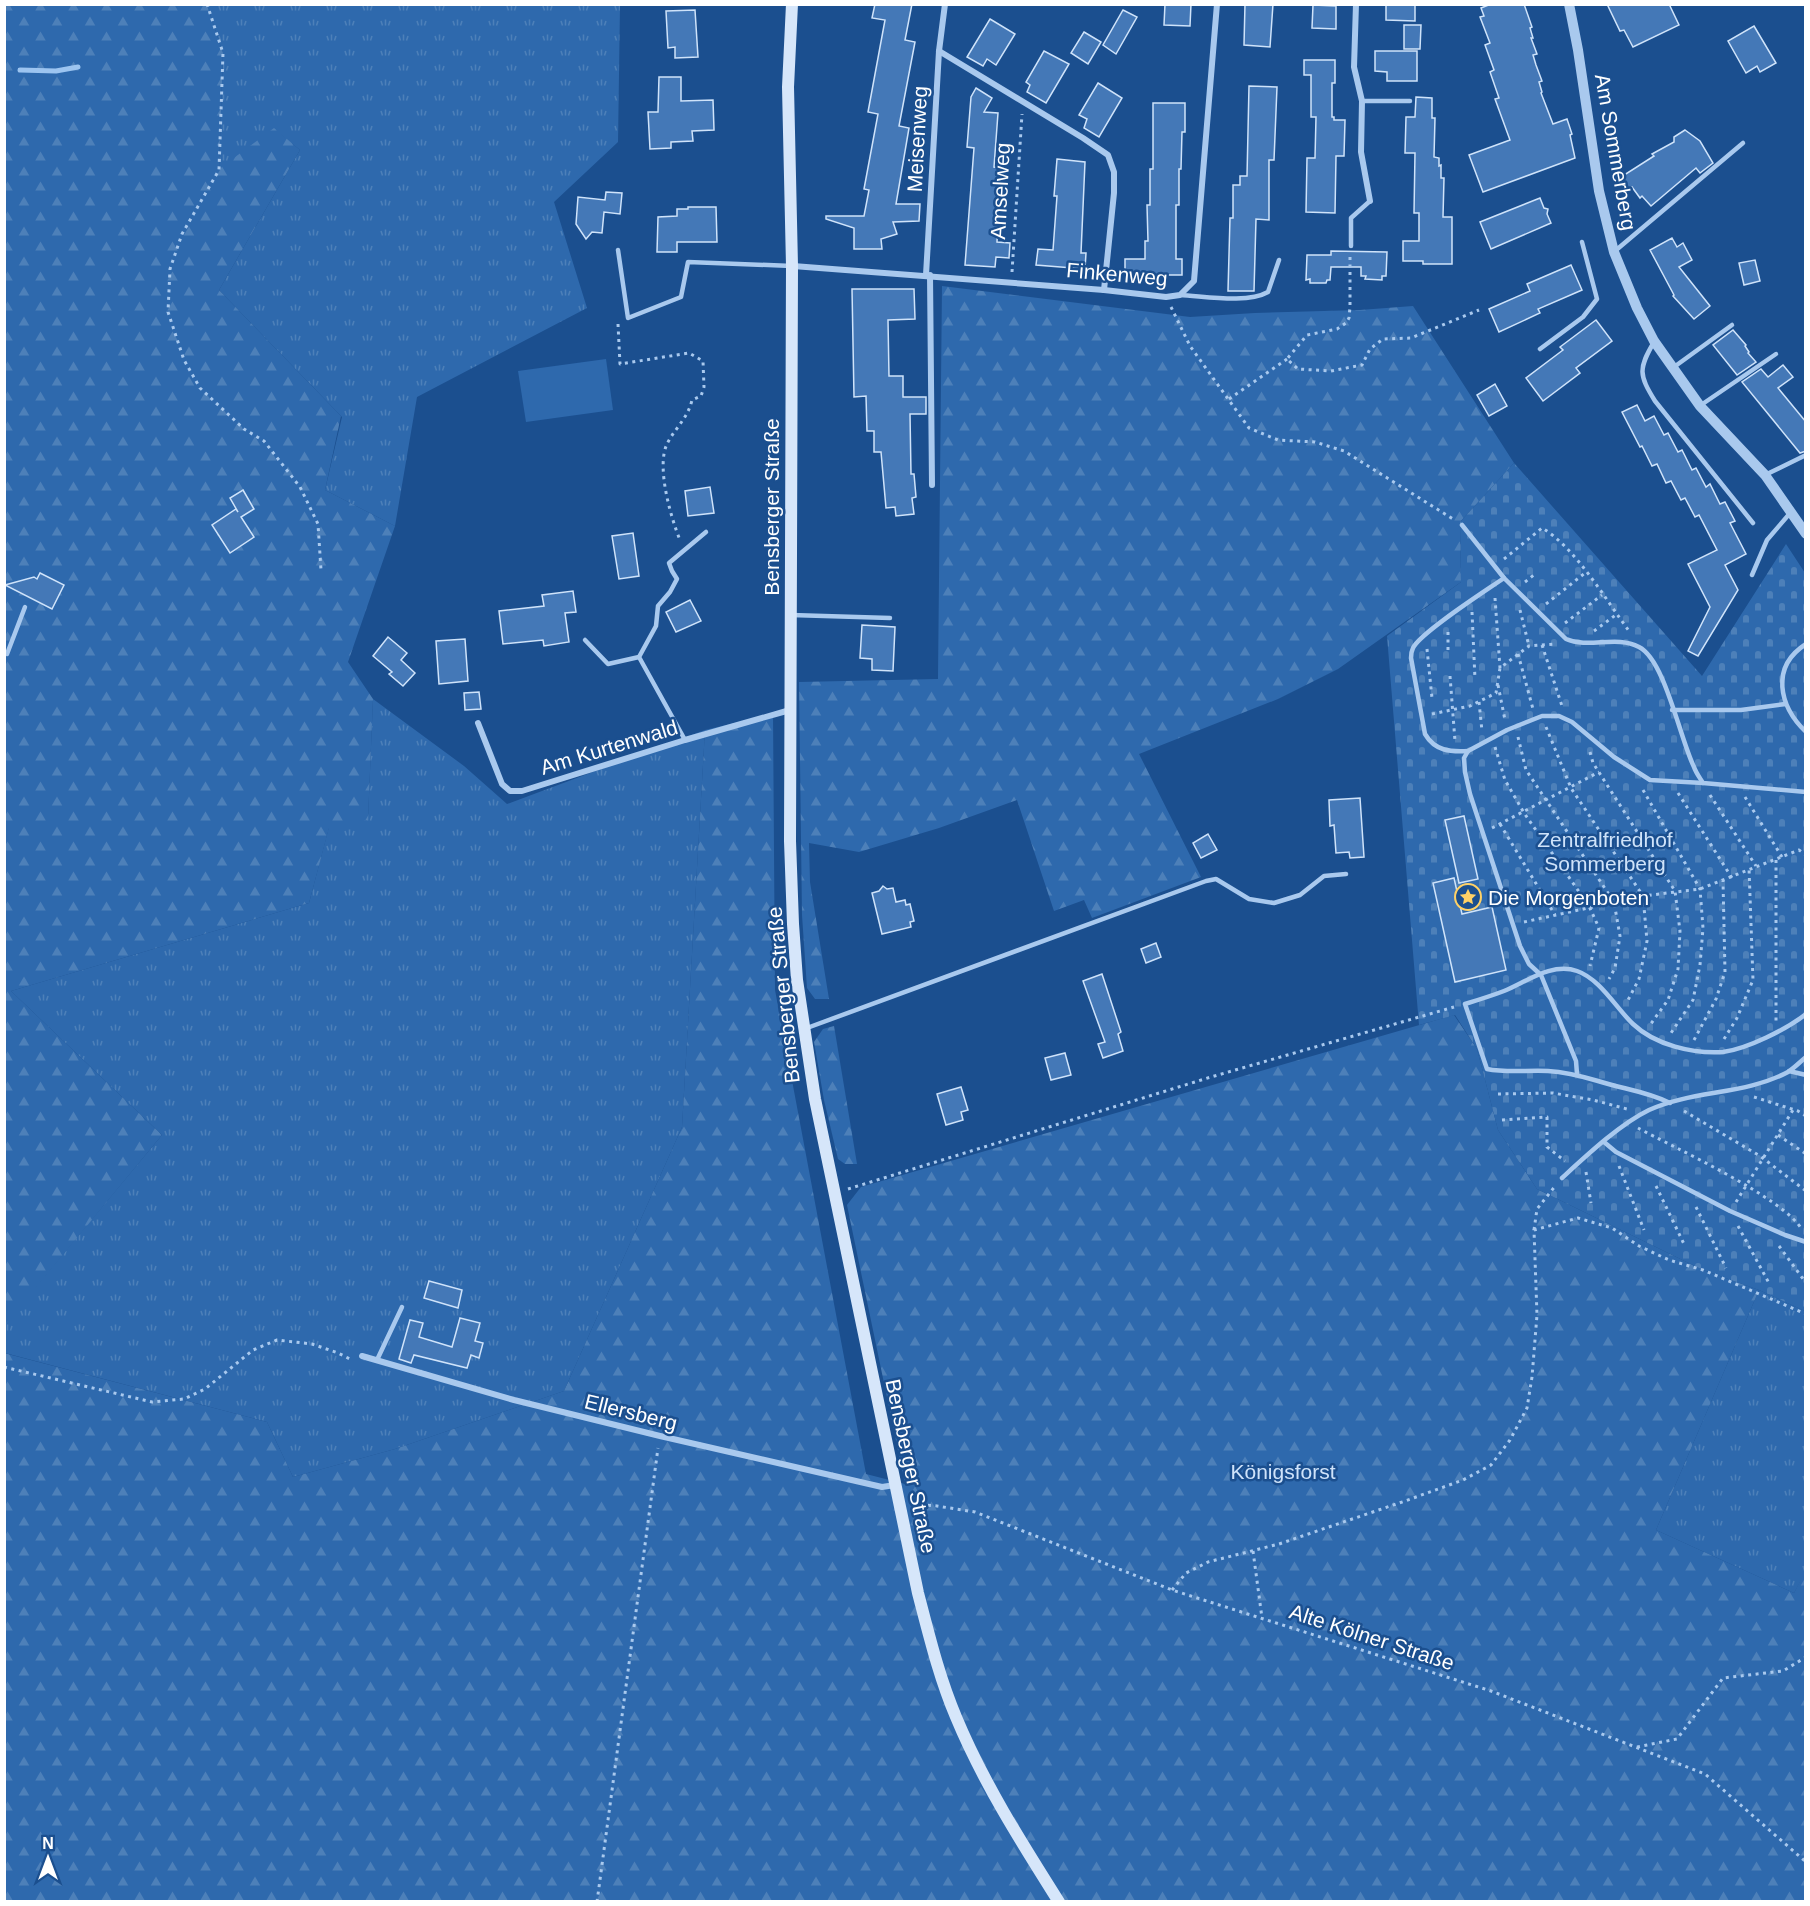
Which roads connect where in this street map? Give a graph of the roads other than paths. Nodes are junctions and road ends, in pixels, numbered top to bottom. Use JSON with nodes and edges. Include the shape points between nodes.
{"nodes":[{"id":1,"x":792,"y":4,"type":"edge"},
{"id":2,"x":945,"y":4,"type":"edge"},
{"id":3,"x":1217,"y":4,"type":"edge"},
{"id":4,"x":1356,"y":4,"type":"edge"},
{"id":5,"x":1569,"y":4,"type":"edge"},
{"id":6,"x":939,"y":51,"type":"junction"},
{"id":7,"x":1410,"y":101,"type":"dead end"},
{"id":8,"x":1362,"y":102,"type":"junction"},
{"id":9,"x":1743,"y":143,"type":"dead end"},
{"id":10,"x":1370,"y":201,"type":"joint"},
{"id":11,"x":1582,"y":242,"type":"dead end"},
{"id":12,"x":1350,"y":246,"type":"road end"},
{"id":13,"x":618,"y":250,"type":"dead end"},
{"id":14,"x":1614,"y":252,"type":"junction"},
{"id":15,"x":1279,"y":260,"type":"dead end"},
{"id":16,"x":792,"y":266,"type":"junction"},
{"id":17,"x":928,"y":275,"type":"junction"},
{"id":18,"x":1104,"y":290,"type":"junction"},
{"id":19,"x":1180,"y":295,"type":"junction"},
{"id":20,"x":1732,"y":325,"type":"dead end"},
{"id":21,"x":1654,"y":341,"type":"junction"},
{"id":22,"x":1540,"y":349,"type":"dead end"},
{"id":23,"x":1776,"y":354,"type":"dead end"},
{"id":24,"x":1672,"y":368,"type":"junction"},
{"id":25,"x":1700,"y":406,"type":"junction"},
{"id":26,"x":1806,"y":455,"type":"edge"},
{"id":27,"x":1765,"y":475,"type":"junction"},
{"id":28,"x":932,"y":485,"type":"dead end"},
{"id":29,"x":1791,"y":512,"type":"junction"},
{"id":30,"x":1753,"y":523,"type":"dead end"},
{"id":31,"x":1462,"y":525,"type":"road end"},
{"id":32,"x":706,"y":532,"type":"dead end"},
{"id":33,"x":1806,"y":534,"type":"edge"},
{"id":34,"x":1752,"y":576,"type":"dead end"},
{"id":35,"x":1504,"y":578,"type":"junction"},
{"id":36,"x":25,"y":607,"type":"dead end"},
{"id":37,"x":790,"y":615,"type":"junction"},
{"id":38,"x":890,"y":618,"type":"dead end"},
{"id":39,"x":585,"y":640,"type":"dead end"},
{"id":40,"x":1806,"y":644,"type":"edge"},
{"id":41,"x":7,"y":654,"type":"dead end"},
{"id":42,"x":639,"y":657,"type":"junction"},
{"id":43,"x":1785,"y":704,"type":"junction"},
{"id":44,"x":790,"y":710,"type":"junction"},
{"id":45,"x":1672,"y":710,"type":"junction"},
{"id":46,"x":478,"y":723,"type":"dead end"},
{"id":47,"x":1806,"y":732,"type":"edge"},
{"id":48,"x":685,"y":740,"type":"junction"},
{"id":49,"x":1468,"y":751,"type":"junction"},
{"id":50,"x":1703,"y":783,"type":"junction"},
{"id":51,"x":1806,"y":792,"type":"edge"},
{"id":52,"x":1346,"y":874,"type":"dead end"},
{"id":53,"x":1540,"y":975,"type":"junction"},
{"id":54,"x":1806,"y":1014,"type":"edge"},
{"id":55,"x":804,"y":1029,"type":"junction"},
{"id":56,"x":1806,"y":1057,"type":"edge"},
{"id":57,"x":1789,"y":1071,"type":"junction"},
{"id":58,"x":1576,"y":1074,"type":"junction"},
{"id":59,"x":1806,"y":1075,"type":"edge"},
{"id":60,"x":1670,"y":1102,"type":"junction"},
{"id":61,"x":1604,"y":1142,"type":"junction"},
{"id":62,"x":1562,"y":1178,"type":"road end"},
{"id":63,"x":1806,"y":1242,"type":"edge"},
{"id":64,"x":402,"y":1307,"type":"dead end"},
{"id":65,"x":362,"y":1356,"type":"road end"},
{"id":66,"x":377,"y":1360,"type":"junction"},
{"id":67,"x":895,"y":1485,"type":"junction"},
{"id":68,"x":1059,"y":1902,"type":"edge"}],
"edges":[{"from":1,"to":16,"type":"main road","name":"Bensberger Straße","via":[[788,87]]},
{"from":2,"to":6,"type":"street","name":"Meisenweg"},
{"from":3,"to":19,"type":"street","name":"Finkenweg","via":[[1194,281]]},
{"from":4,"to":8,"type":"street","via":[[1354,67]]},
{"from":5,"to":14,"type":"street","name":"Am Sommerberg","via":[[1599,191]]},
{"from":6,"to":17,"type":"street","name":"Meisenweg"},
{"from":6,"to":18,"type":"street","via":[[1108,155],[1114,172],[1114,193]]},
{"from":7,"to":8,"type":"lane"},
{"from":8,"to":10,"type":"street","via":[[1361,152]]},
{"from":9,"to":14,"type":"lane"},
{"from":10,"to":12,"type":"lane","via":[[1350,218]]},
{"from":11,"to":22,"type":"lane","via":[[1597,299],[1583,317]]},
{"from":13,"to":16,"type":"lane","via":[[628,318],[681,297],[688,262]]},
{"from":14,"to":21,"type":"street","name":"Am Sommerberg"},
{"from":15,"to":19,"type":"lane","via":[[1268,292],[1262,295]]},
{"from":16,"to":17,"type":"street","name":"Finkenweg"},
{"from":16,"to":37,"type":"main road","name":"Bensberger Straße"},
{"from":17,"to":18,"type":"street","name":"Finkenweg"},
{"from":17,"to":28,"type":"street"},
{"from":18,"to":19,"type":"street","name":"Finkenweg"},
{"from":20,"to":24,"type":"lane"},
{"from":21,"to":24,"type":"street","name":"Am Sommerberg"},
{"from":21,"to":30,"type":"lane","via":[[1641,366],[1647,388]]},
{"from":23,"to":25,"type":"lane"},
{"from":24,"to":25,"type":"street","name":"Am Sommerberg"},
{"from":25,"to":27,"type":"street","name":"Am Sommerberg"},
{"from":26,"to":27,"type":"lane"},
{"from":27,"to":29,"type":"street","name":"Am Sommerberg"},
{"from":29,"to":33,"type":"street","name":"Am Sommerberg"},
{"from":29,"to":34,"type":"lane","via":[[1767,540]]},
{"from":31,"to":35,"type":"lane"},
{"from":32,"to":42,"type":"lane","via":[[669,563],[677,579],[658,606],[656,626]]},
{"from":35,"to":45,"type":"lane","via":[[1566,639],[1576,643],[1627,642],[1641,647],[1661,676]]},
{"from":35,"to":49,"type":"lane","via":[[1412,649],[1425,734],[1438,748]]},
{"from":36,"to":41,"type":"lane"},
{"from":37,"to":38,"type":"lane"},
{"from":37,"to":44,"type":"main road","name":"Bensberger Straße"},
{"from":39,"to":42,"type":"lane","via":[[608,664]]},
{"from":40,"to":43,"type":"lane","via":[[1788,661],[1782,688]]},
{"from":42,"to":48,"type":"lane"},
{"from":43,"to":45,"type":"lane","via":[[1742,710]]},
{"from":43,"to":47,"type":"lane"},
{"from":44,"to":48,"type":"street","name":"Am Kurtenwald"},
{"from":44,"to":55,"type":"main road","name":"Bensberger Straße","via":[[793,924]]},
{"from":45,"to":50,"type":"lane"},
{"from":46,"to":48,"type":"street","name":"Am Kurtenwald","via":[[502,783],[510,791],[522,791]]},
{"from":49,"to":50,"type":"lane","via":[[1507,730],[1542,717],[1559,716],[1650,780]]},
{"from":49,"to":53,"type":"lane","via":[[1465,772],[1513,925],[1529,964]]},
{"from":50,"to":51,"type":"lane"},
{"from":52,"to":55,"type":"lane","via":[[1324,876],[1300,895],[1274,903],[1249,899],[1216,879],[1206,881]]},
{"from":53,"to":54,"type":"lane","via":[[1561,969],[1576,970],[1645,1032],[1689,1049],[1716,1051],[1742,1047]]},
{"from":53,"to":58,"type":"lane","via":[[1576,1061]]},
{"from":53,"to":58,"type":"lane","via":[[1465,1004],[1487,1069]]},
{"from":55,"to":67,"type":"main road","name":"Bensberger Straße"},
{"from":56,"to":57,"type":"lane"},
{"from":57,"to":59,"type":"lane"},
{"from":57,"to":60,"type":"lane","via":[[1765,1081]]},
{"from":58,"to":60,"type":"lane"},
{"from":60,"to":61,"type":"lane","via":[[1643,1113]]},
{"from":61,"to":62,"type":"lane"},
{"from":61,"to":63,"type":"lane","via":[[1730,1211]]},
{"from":64,"to":66,"type":"lane"},
{"from":65,"to":66,"type":"street","name":"Ellersberg"},
{"from":66,"to":67,"type":"street","name":"Ellersberg","via":[[514,1400],[660,1436],[882,1487]]},
{"from":67,"to":68,"type":"main road","name":"Bensberger Straße","via":[[935,1658],[955,1714],[995,1799]]}]}
